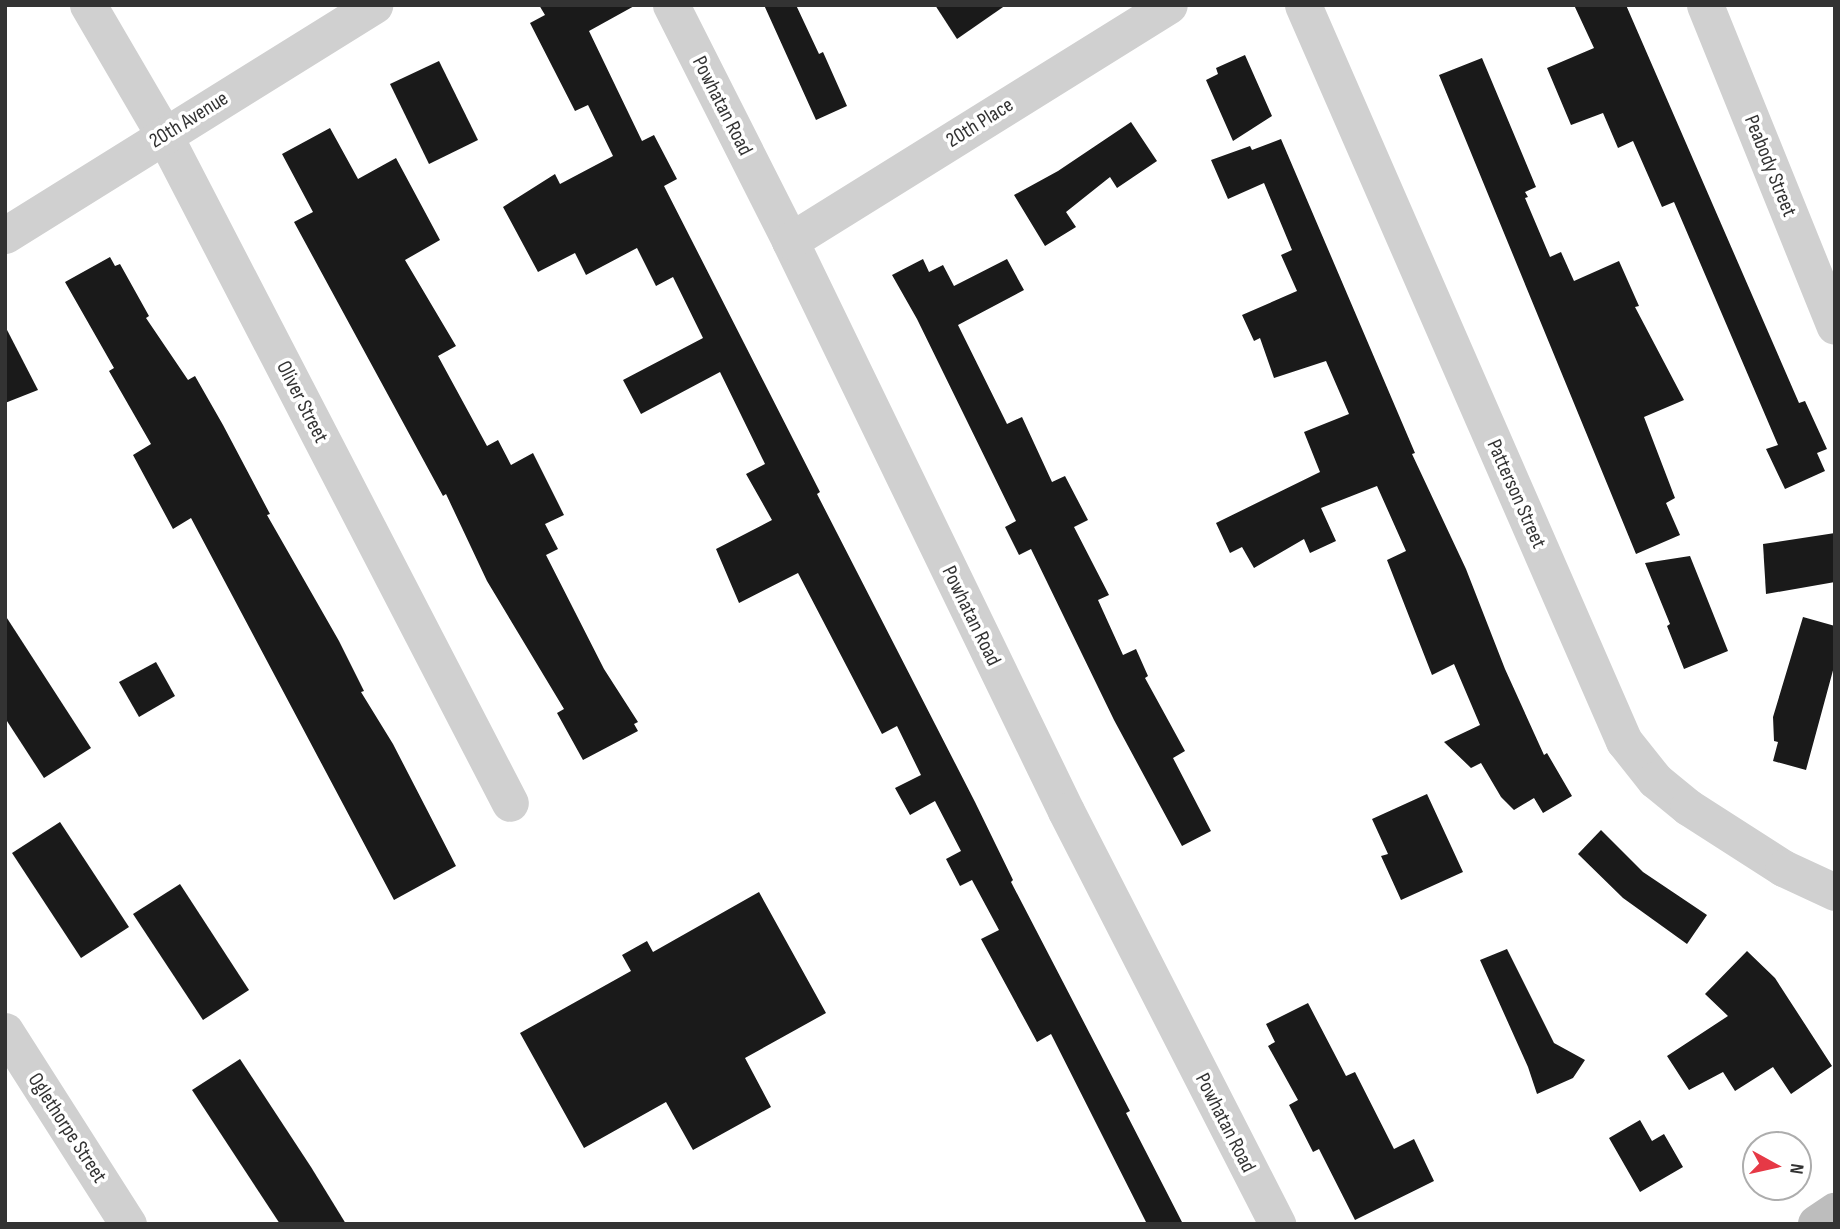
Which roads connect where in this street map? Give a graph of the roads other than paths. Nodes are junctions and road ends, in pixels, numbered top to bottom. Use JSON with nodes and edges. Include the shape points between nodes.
{"nodes":[{"id":1,"x":88,"y":5,"type":"edge"},
{"id":2,"x":373,"y":5,"type":"edge"},
{"id":3,"x":671,"y":5,"type":"edge"},
{"id":4,"x":1169,"y":5,"type":"edge"},
{"id":5,"x":1303,"y":5,"type":"edge"},
{"id":6,"x":1705,"y":5,"type":"edge"},
{"id":7,"x":164,"y":135,"type":"junction"},
{"id":8,"x":5,"y":235,"type":"edge"},
{"id":9,"x":790,"y":241,"type":"junction"},
{"id":10,"x":1835,"y":326,"type":"edge"},
{"id":11,"x":510,"y":803,"type":"dead end"},
{"id":12,"x":1835,"y":892,"type":"edge"},
{"id":13,"x":5,"y":1031,"type":"edge"},
{"id":14,"x":1835,"y":1212,"type":"edge"},
{"id":15,"x":128,"y":1224,"type":"edge"},
{"id":16,"x":1277,"y":1224,"type":"edge"},
{"id":17,"x":1817,"y":1224,"type":"edge"}],
"edges":[{"from":1,"to":7,"type":"street","name":"Oliver Street"},
{"from":2,"to":7,"type":"street","name":"20th Avenue"},
{"from":3,"to":9,"type":"street","name":"Powhatan Road"},
{"from":4,"to":9,"type":"street","name":"20th Place"},
{"from":5,"to":12,"type":"street","name":"Patterson Street","via":[[1624,741],[1655,780],[1688,807],[1783,868]]},
{"from":6,"to":10,"type":"street","name":"Peabody Street"},
{"from":7,"to":8,"type":"street","name":"20th Avenue"},
{"from":7,"to":11,"type":"street","name":"Oliver Street"},
{"from":9,"to":16,"type":"street","name":"Powhatan Road","via":[[1066,811]]},
{"from":13,"to":15,"type":"street","name":"Oglethorpe Street"},
{"from":14,"to":17,"type":"main road"}]}
